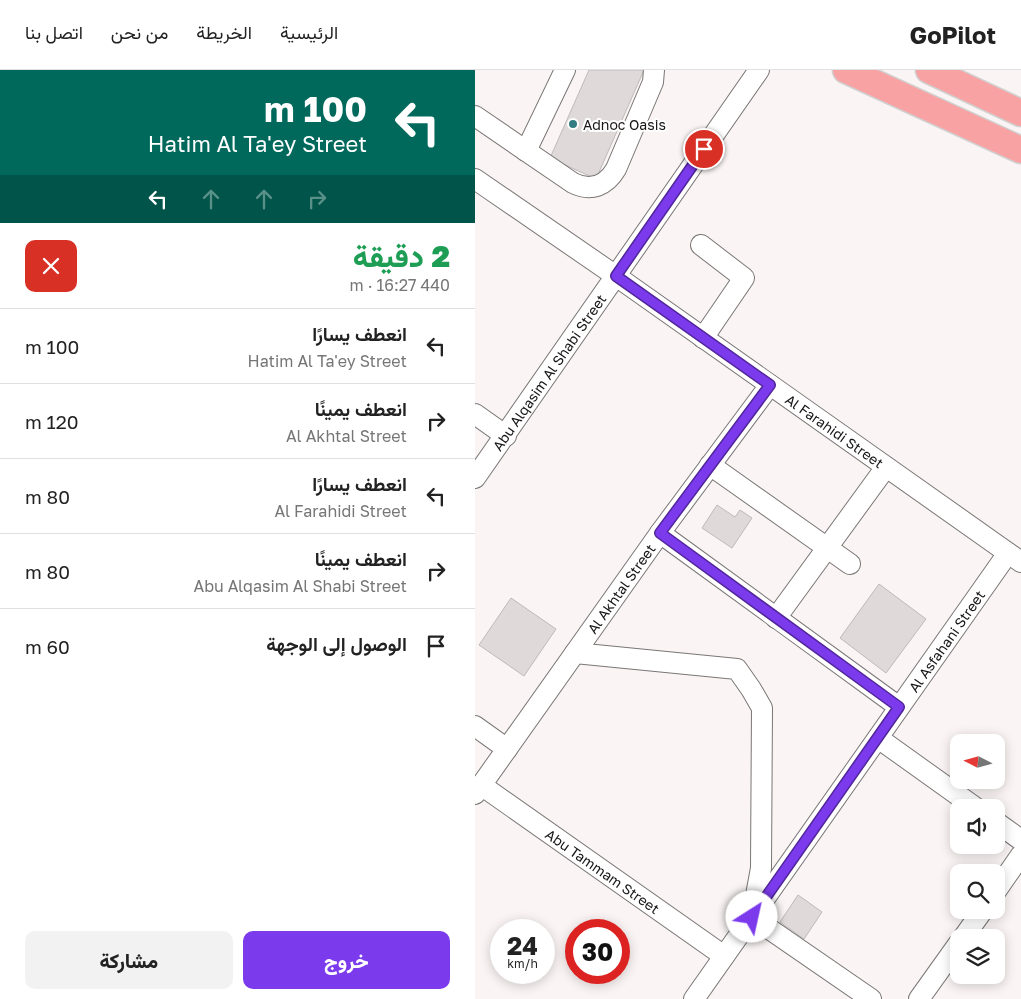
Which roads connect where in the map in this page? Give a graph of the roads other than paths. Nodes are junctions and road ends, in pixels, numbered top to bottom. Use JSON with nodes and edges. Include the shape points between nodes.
{"nodes":[{"id":1,"x":565,"y":70,"type":"edge"},
{"id":2,"x":654,"y":70,"type":"edge"},
{"id":3,"x":759,"y":70,"type":"edge"},
{"id":4,"x":846,"y":70,"type":"edge"},
{"id":5,"x":929,"y":70,"type":"edge"},
{"id":6,"x":1021,"y":113,"type":"edge"},
{"id":7,"x":475,"y":116,"type":"edge"},
{"id":8,"x":1021,"y":150,"type":"edge"},
{"id":9,"x":526,"y":151,"type":"junction"},
{"id":10,"x":475,"y":179,"type":"edge"},
{"id":11,"x":701,"y":246,"type":"dead end"},
{"id":12,"x":616,"y":276,"type":"junction"},
{"id":13,"x":703,"y":338,"type":"junction"},
{"id":14,"x":770,"y":385,"type":"junction"},
{"id":15,"x":475,"y":414,"type":"edge"},
{"id":16,"x":505,"y":436,"type":"junction"},
{"id":17,"x":710,"y":466,"type":"junction"},
{"id":18,"x":886,"y":467,"type":"junction"},
{"id":19,"x":475,"y":478,"type":"edge"},
{"id":20,"x":660,"y":533,"type":"junction"},
{"id":21,"x":827,"y":548,"type":"junction"},
{"id":22,"x":1015,"y":557,"type":"edge"},
{"id":23,"x":850,"y":564,"type":"dead end"},
{"id":24,"x":776,"y":618,"type":"junction"},
{"id":25,"x":575,"y":653,"type":"junction"},
{"id":26,"x":899,"y":707,"type":"junction"},
{"id":27,"x":475,"y":726,"type":"edge"},
{"id":28,"x":878,"y":738,"type":"junction"},
{"id":29,"x":507,"y":749,"type":"junction"},
{"id":30,"x":478,"y":789,"type":"edge"},
{"id":31,"x":963,"y":799,"type":"edge"},
{"id":32,"x":1005,"y":828,"type":"edge"},
{"id":33,"x":1021,"y":840,"type":"edge"},
{"id":34,"x":1021,"y":855,"type":"edge"},
{"id":35,"x":1005,"y":878,"type":"edge"},
{"id":36,"x":752,"y":917,"type":"junction"},
{"id":37,"x":723,"y":956,"type":"junction"},
{"id":38,"x":950,"y":956,"type":"edge"},
{"id":39,"x":694,"y":999,"type":"edge"},
{"id":40,"x":871,"y":999,"type":"edge"},
{"id":41,"x":919,"y":999,"type":"edge"}],
"edges":[{"from":1,"to":9,"type":"street"},
{"from":2,"to":9,"type":"street","via":[[653,82],[616,169],[607,181],[594,187],[579,186]]},
{"from":3,"to":12,"type":"street","name":"Abu Alqasim Al Shabi Street"},
{"from":4,"to":8,"type":"main road"},
{"from":5,"to":6,"type":"main road"},
{"from":7,"to":9,"type":"street"},
{"from":10,"to":12,"type":"street","name":"Al Farahidi Street"},
{"from":11,"to":13,"type":"street","via":[[744,278]]},
{"from":12,"to":13,"type":"street","name":"Al Farahidi Street"},
{"from":12,"to":16,"type":"street","name":"Abu Alqasim Al Shabi Street"},
{"from":13,"to":14,"type":"street","name":"Al Farahidi Street"},
{"from":14,"to":17,"type":"street","name":"Al Akhtal Street"},
{"from":14,"to":18,"type":"street","name":"Al Farahidi Street"},
{"from":15,"to":16,"type":"street"},
{"from":16,"to":19,"type":"street","name":"Abu Alqasim Al Shabi Street"},
{"from":17,"to":20,"type":"street","name":"Al Akhtal Street"},
{"from":17,"to":21,"type":"street"},
{"from":18,"to":21,"type":"street"},
{"from":18,"to":22,"type":"street","name":"Al Farahidi Street"},
{"from":20,"to":24,"type":"street"},
{"from":20,"to":25,"type":"street","name":"Al Akhtal Street"},
{"from":21,"to":23,"type":"street"},
{"from":21,"to":24,"type":"street"},
{"from":22,"to":26,"type":"street","name":"Al Asfahani Street"},
{"from":24,"to":26,"type":"street"},
{"from":25,"to":29,"type":"street","name":"Al Akhtal Street"},
{"from":25,"to":36,"type":"street","via":[[737,669],[751,689],[762,708],[761,868]]},
{"from":26,"to":28,"type":"street","name":"Al Asfahani Street"},
{"from":27,"to":29,"type":"street"},
{"from":28,"to":31,"type":"street"},
{"from":28,"to":36,"type":"street","name":"Al Asfahani Street"},
{"from":29,"to":30,"type":"street","name":"Al Akhtal Street"},
{"from":30,"to":37,"type":"street","name":"Abu Tammam Street"},
{"from":32,"to":33,"type":"street"},
{"from":34,"to":35,"type":"street"},
{"from":36,"to":37,"type":"street","name":"Al Asfahani Street"},
{"from":36,"to":40,"type":"street"},
{"from":37,"to":39,"type":"street","name":"Al Asfahani Street"},
{"from":38,"to":41,"type":"street"}]}
